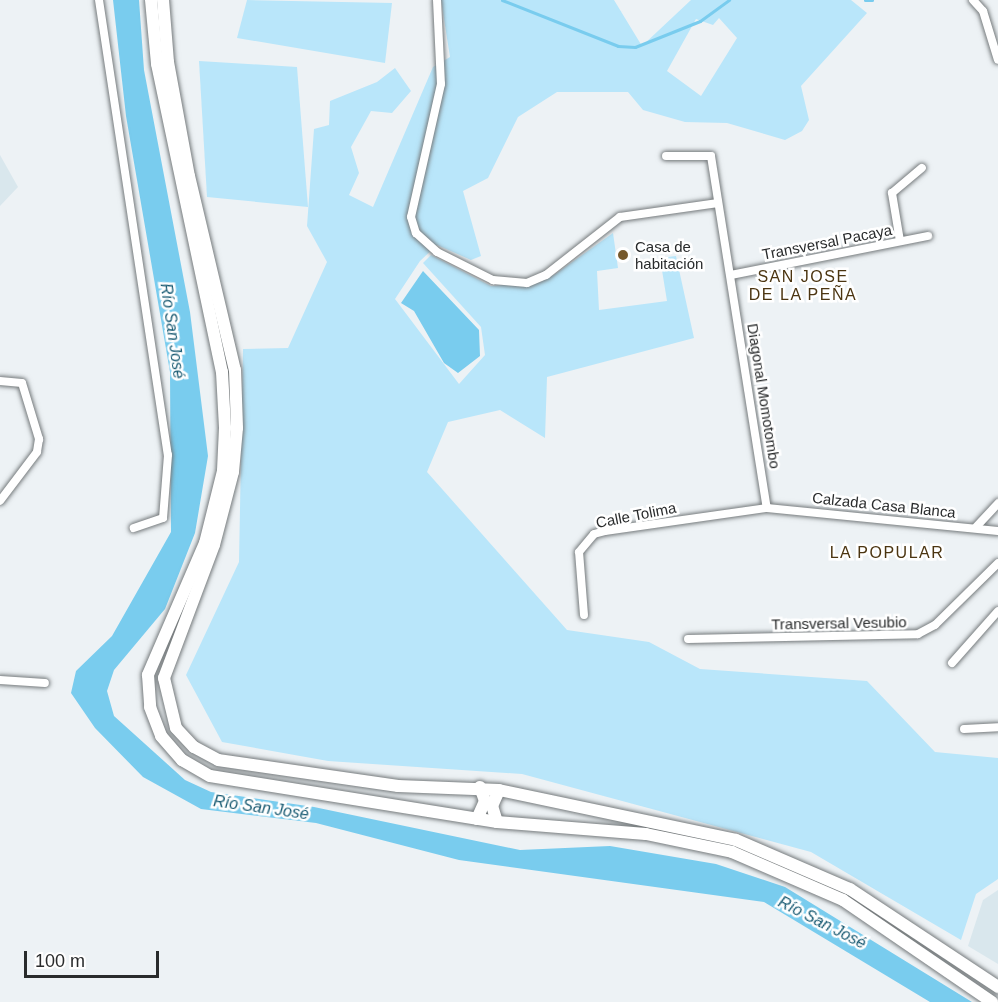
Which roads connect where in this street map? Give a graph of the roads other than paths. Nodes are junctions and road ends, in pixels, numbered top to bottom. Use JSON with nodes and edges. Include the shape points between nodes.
{"nodes":[{"id":1,"x":99,"y":0,"type":"edge"},
{"id":2,"x":151,"y":0,"type":"edge"},
{"id":3,"x":163,"y":0,"type":"edge"},
{"id":4,"x":437,"y":0,"type":"edge"},
{"id":5,"x":973,"y":0,"type":"edge"},
{"id":6,"x":998,"y":60,"type":"edge"},
{"id":7,"x":666,"y":156,"type":"dead end"},
{"id":8,"x":922,"y":168,"type":"dead end"},
{"id":9,"x":718,"y":203,"type":"junction"},
{"id":10,"x":928,"y":236,"type":"dead end"},
{"id":11,"x":900,"y":242,"type":"junction"},
{"id":12,"x":731,"y":275,"type":"junction"},
{"id":13,"x":0,"y":381,"type":"edge"},
{"id":14,"x":0,"y":501,"type":"edge"},
{"id":15,"x":998,"y":504,"type":"edge"},
{"id":16,"x":767,"y":508,"type":"junction"},
{"id":17,"x":976,"y":527,"type":"junction"},
{"id":18,"x":134,"y":528,"type":"dead end"},
{"id":19,"x":998,"y":531,"type":"edge"},
{"id":20,"x":998,"y":562,"type":"edge"},
{"id":21,"x":998,"y":611,"type":"edge"},
{"id":22,"x":584,"y":615,"type":"dead end"},
{"id":23,"x":688,"y":639,"type":"dead end"},
{"id":24,"x":952,"y":663,"type":"dead end"},
{"id":25,"x":0,"y":680,"type":"edge"},
{"id":26,"x":45,"y":683,"type":"dead end"},
{"id":27,"x":998,"y":727,"type":"edge"},
{"id":28,"x":964,"y":729,"type":"dead end"},
{"id":29,"x":480,"y":787,"type":"junction"},
{"id":30,"x":500,"y":790,"type":"junction"},
{"id":31,"x":477,"y":819,"type":"junction"},
{"id":32,"x":497,"y":822,"type":"junction"},
{"id":33,"x":998,"y":987,"type":"edge"},
{"id":34,"x":992,"y":1002,"type":"edge"}],
"edges":[{"from":1,"to":18,"type":"street","via":[[168,455],[163,518]]},
{"from":2,"to":31,"type":"main road","via":[[157,64],[222,372],[225,428],[224,471],[205,543],[148,675],[150,707],[161,736],[182,760],[210,776]]},
{"from":3,"to":29,"type":"main road","via":[[168,62],[189,176],[235,370],[237,428],[214,545],[164,678],[169,711],[194,747],[218,760],[398,786]]},
{"from":4,"to":9,"type":"street","via":[[441,84],[411,217],[416,233],[437,252],[493,280],[527,282],[546,275],[620,217]]},
{"from":5,"to":6,"type":"street","via":[[982,11]]},
{"from":7,"to":9,"type":"street","name":"Diagonal Momotombo","via":[[710,155]]},
{"from":8,"to":11,"type":"street","via":[[892,193]]},
{"from":9,"to":12,"type":"street","name":"Diagonal Momotombo"},
{"from":10,"to":11,"type":"street","name":"Transversal Pacaya"},
{"from":11,"to":12,"type":"street","name":"Transversal Pacaya"},
{"from":12,"to":16,"type":"street","name":"Diagonal Momotombo"},
{"from":13,"to":14,"type":"street","via":[[21,382],[39,439],[37,452]]},
{"from":15,"to":17,"type":"street"},
{"from":16,"to":17,"type":"street","name":"Calzada Casa Blanca"},
{"from":16,"to":22,"type":"street","name":"Calle Tolima","via":[[594,534],[579,552]]},
{"from":17,"to":19,"type":"street","name":"Calzada Casa Blanca"},
{"from":20,"to":23,"type":"street","name":"Transversal Vesubio","via":[[935,625],[918,634]]},
{"from":21,"to":24,"type":"street"},
{"from":25,"to":26,"type":"street"},
{"from":27,"to":28,"type":"street"},
{"from":29,"to":30,"type":"main road"},
{"from":29,"to":31,"type":"main road","via":[[484,806]]},
{"from":30,"to":32,"type":"main road","via":[[492,806]]},
{"from":30,"to":33,"type":"main road","via":[[736,840],[790,859],[850,889]]},
{"from":31,"to":32,"type":"main road"},
{"from":32,"to":34,"type":"main road","via":[[646,834],[732,852],[783,870],[843,900]]}]}
